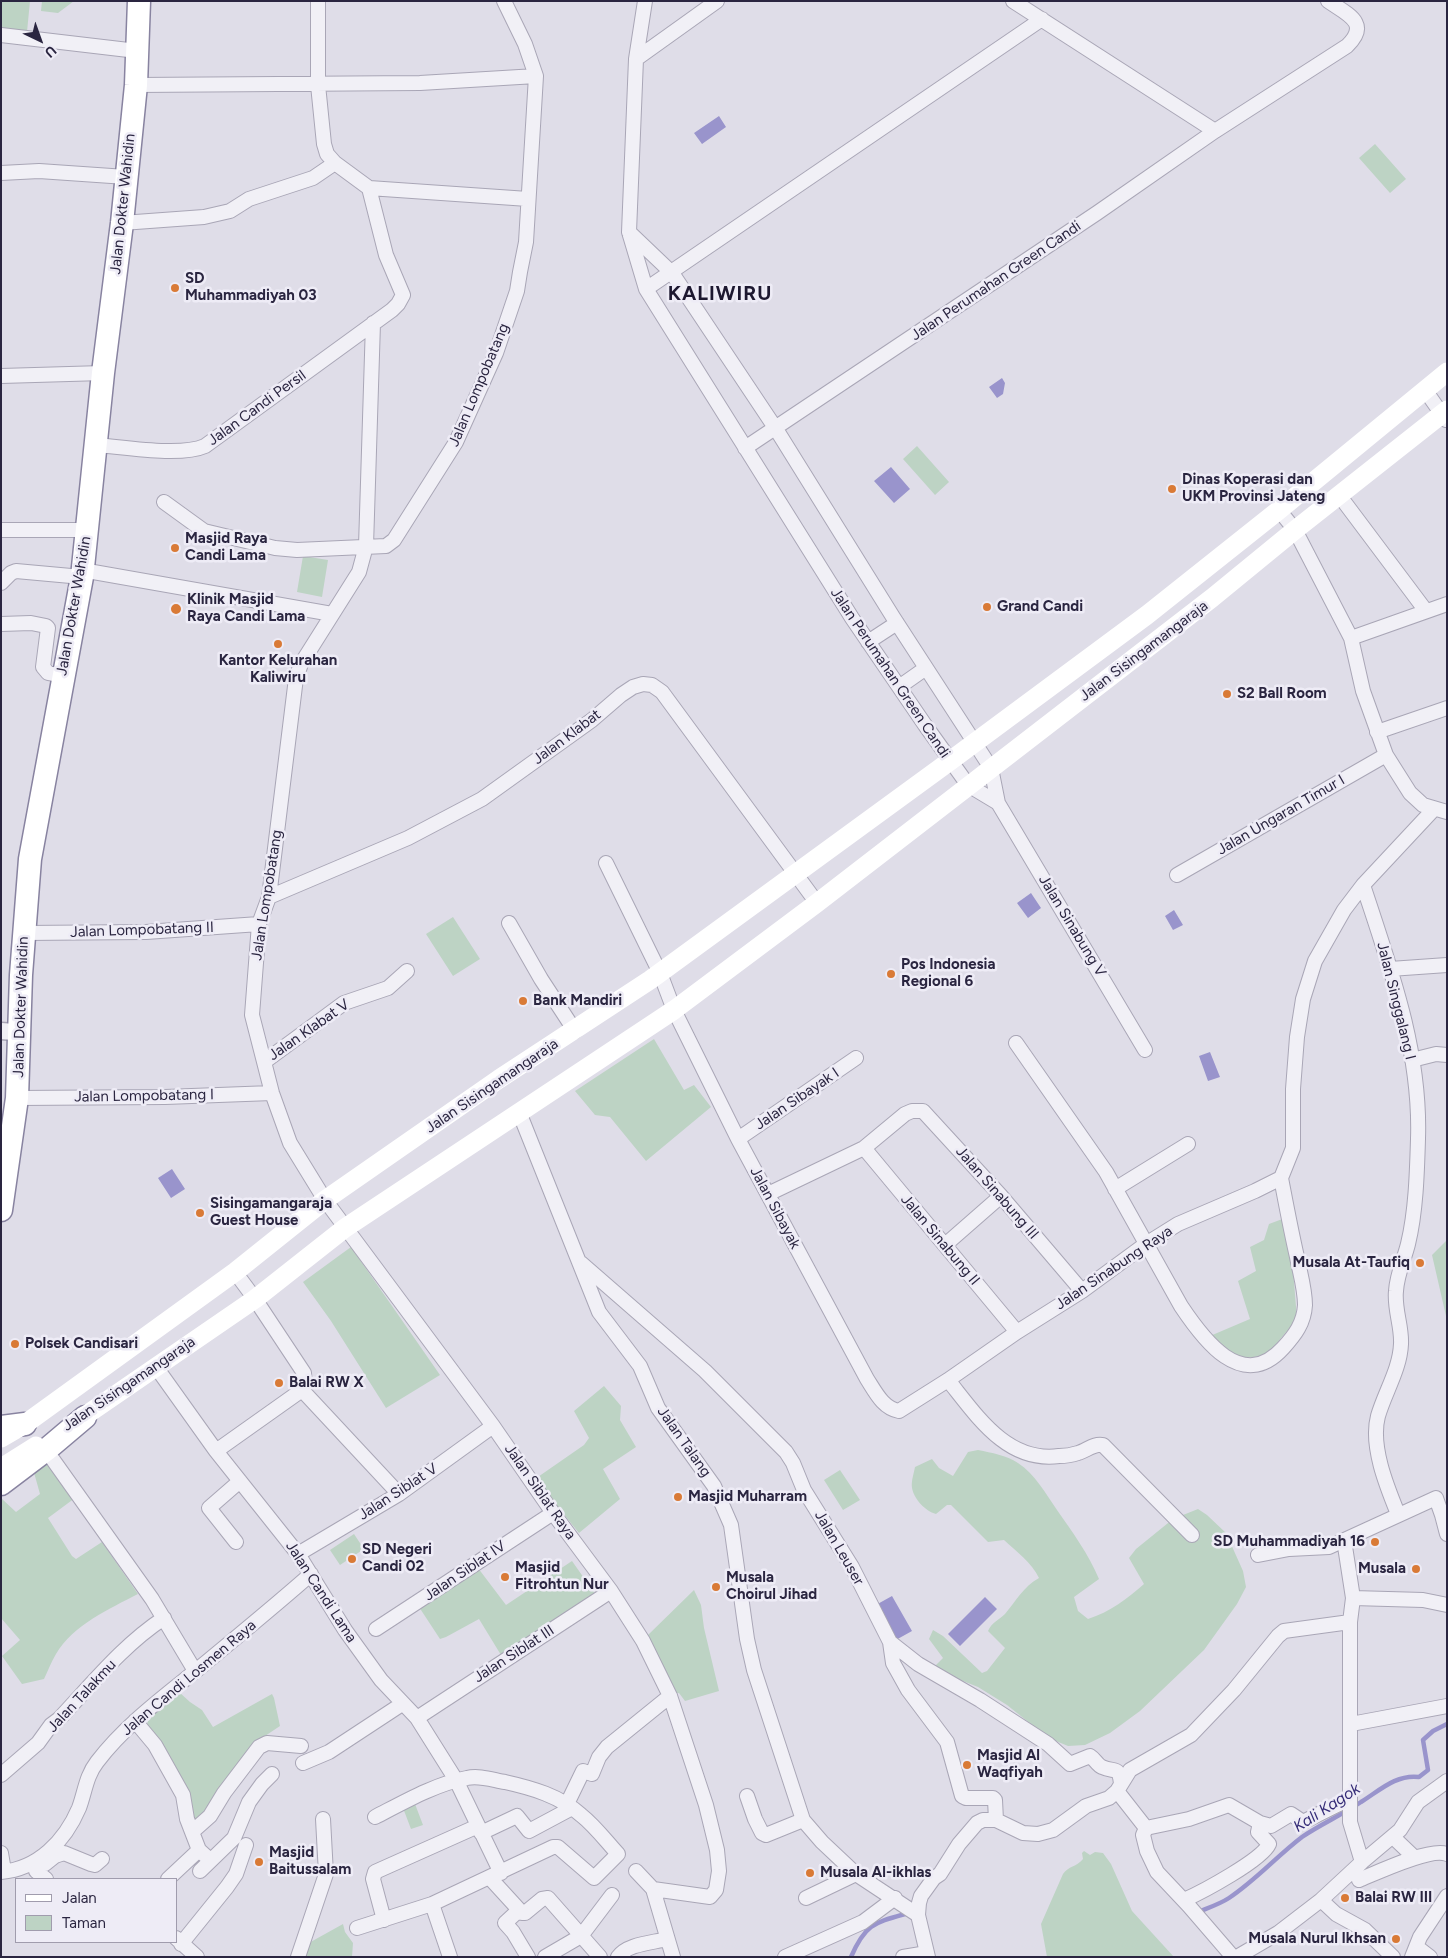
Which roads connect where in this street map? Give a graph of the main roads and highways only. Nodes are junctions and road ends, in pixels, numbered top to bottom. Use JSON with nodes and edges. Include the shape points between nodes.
{"nodes":[{"id":1,"x":139,"y":1,"type":"edge"},
{"id":2,"x":1447,"y":372,"type":"edge"},
{"id":3,"x":1445,"y":415,"type":"edge"},
{"id":4,"x":11,"y":1033,"type":"edge"},
{"id":5,"x":1,"y":1210,"type":"edge"},
{"id":6,"x":103,"y":1368,"type":"junction"},
{"id":7,"x":121,"y":1392,"type":"junction"},
{"id":8,"x":85,"y":1417,"type":"junction"},
{"id":9,"x":25,"y":1424,"type":"junction"},
{"id":10,"x":1,"y":1427,"type":"edge"},
{"id":11,"x":1,"y":1438,"type":"edge"},
{"id":12,"x":1,"y":1468,"type":"edge"},
{"id":13,"x":1,"y":1484,"type":"edge"}],
"edges":[{"from":1,"to":4,"type":"highway","name":"Jalan Dokter Wahidin","via":[[136,86],[82,574],[30,860]]},
{"from":2,"to":6,"type":"main road","name":"Jalan Sisingamangaraja","via":[[1147,614],[950,761],[660,972],[325,1200]]},
{"from":3,"to":7,"type":"main road","name":"Jalan Sisingamangaraja","via":[[1339,495],[1212,598],[674,1010],[345,1228],[255,1299]]},
{"from":4,"to":5,"type":"highway","name":"Jalan Dokter Wahidin","via":[[17,1098]]},
{"from":6,"to":7,"type":"main road","via":[[110,1383]]},
{"from":6,"to":9,"type":"main road","name":"Jalan Sisingamangaraja"},
{"from":7,"to":8,"type":"main road","name":"Jalan Sisingamangaraja"},
{"from":8,"to":12,"type":"main road","name":"Jalan Sisingamangaraja"},
{"from":8,"to":13,"type":"highway"},
{"from":9,"to":10,"type":"highway"},
{"from":9,"to":11,"type":"main road","name":"Jalan Sisingamangaraja"}]}
